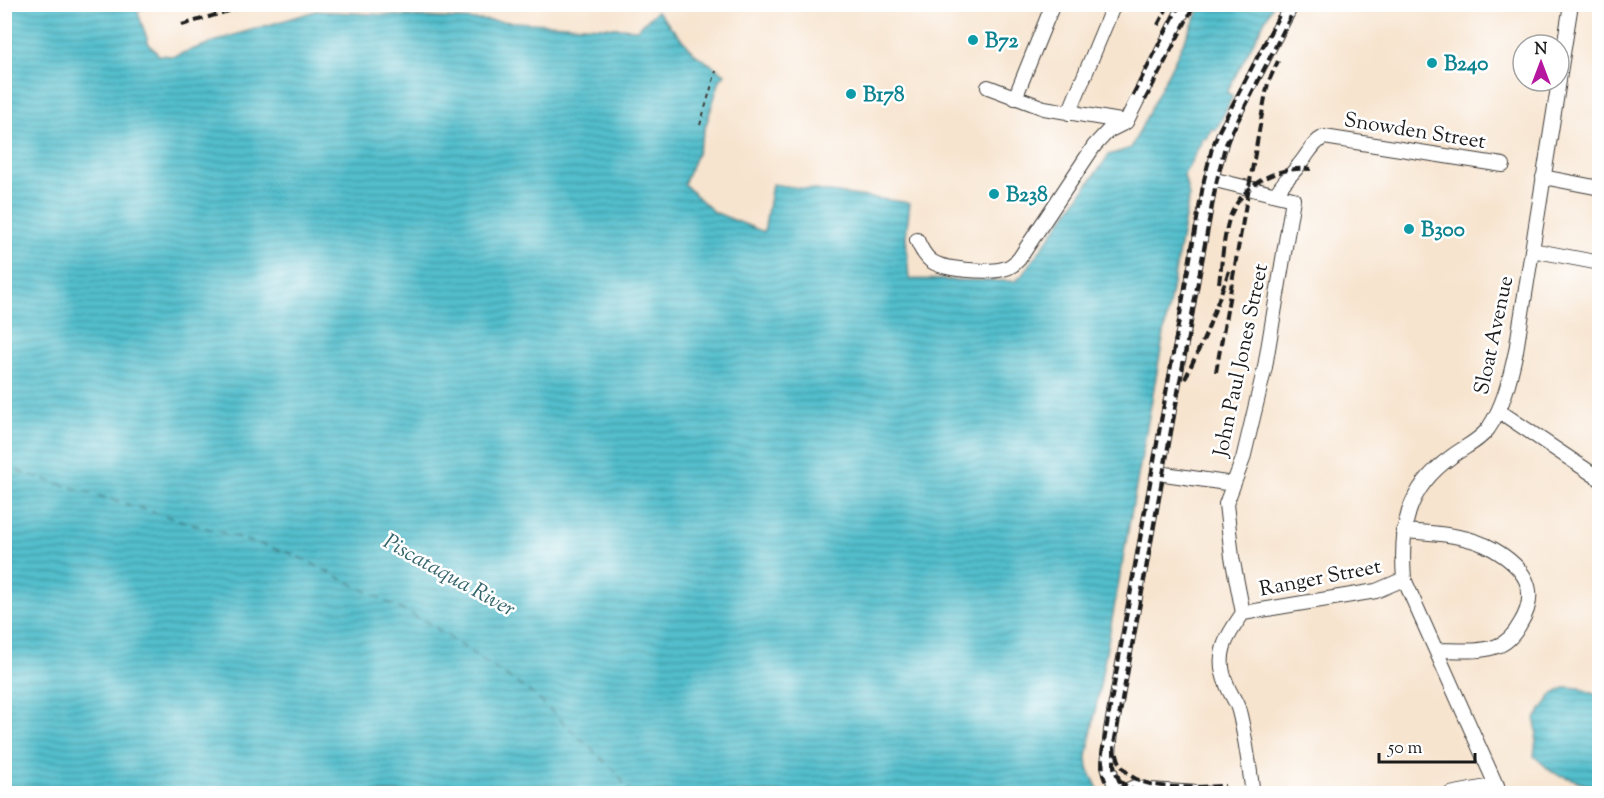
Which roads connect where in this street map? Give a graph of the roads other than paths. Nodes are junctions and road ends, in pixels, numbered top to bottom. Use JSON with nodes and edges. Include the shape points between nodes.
{"nodes":[{"id":1,"x":1053,"y":4,"type":"edge"},
{"id":2,"x":1114,"y":4,"type":"edge"},
{"id":3,"x":1186,"y":4,"type":"edge"},
{"id":4,"x":1292,"y":4,"type":"edge"},
{"id":5,"x":1571,"y":4,"type":"edge"},
{"id":6,"x":1566,"y":33,"type":"edge"},
{"id":7,"x":988,"y":87,"type":"dead end"},
{"id":8,"x":1557,"y":93,"type":"edge"},
{"id":9,"x":1015,"y":98,"type":"junction"},
{"id":10,"x":1069,"y":113,"type":"junction"},
{"id":11,"x":1126,"y":122,"type":"junction"},
{"id":12,"x":1503,"y":165,"type":"dead end"},
{"id":13,"x":1543,"y":177,"type":"junction"},
{"id":14,"x":1211,"y":179,"type":"junction"},
{"id":15,"x":1599,"y":188,"type":"edge"},
{"id":16,"x":1276,"y":195,"type":"junction"},
{"id":17,"x":917,"y":240,"type":"dead end"},
{"id":18,"x":1532,"y":250,"type":"junction"},
{"id":19,"x":1599,"y":263,"type":"edge"},
{"id":20,"x":1499,"y":411,"type":"junction"},
{"id":21,"x":1158,"y":473,"type":"junction"},
{"id":22,"x":1599,"y":479,"type":"edge"},
{"id":23,"x":1233,"y":484,"type":"junction"},
{"id":24,"x":1403,"y":531,"type":"junction"},
{"id":25,"x":1404,"y":579,"type":"junction"},
{"id":26,"x":1243,"y":613,"type":"junction"},
{"id":27,"x":1437,"y":650,"type":"junction"},
{"id":28,"x":1498,"y":789,"type":"edge"},
{"id":29,"x":1118,"y":794,"type":"edge"},
{"id":30,"x":1215,"y":794,"type":"edge"},
{"id":31,"x":1253,"y":794,"type":"edge"},
{"id":32,"x":1450,"y":794,"type":"edge"}],
"edges":[{"from":1,"to":9,"type":"street"},
{"from":2,"to":10,"type":"street"},
{"from":3,"to":11,"type":"street"},
{"from":4,"to":14,"type":"street","via":[[1223,135]]},
{"from":5,"to":6,"type":"street","name":"Sloat Avenue"},
{"from":7,"to":9,"type":"street"},
{"from":8,"to":13,"type":"street","name":"Sloat Avenue"},
{"from":9,"to":10,"type":"street"},
{"from":10,"to":11,"type":"street"},
{"from":11,"to":17,"type":"street","via":[[1108,131],[1094,146],[1011,266],[990,271],[941,266],[930,261]]},
{"from":12,"to":16,"type":"street","name":"Snowden Street","via":[[1324,136],[1316,141]]},
{"from":13,"to":15,"type":"street"},
{"from":13,"to":18,"type":"street","name":"Sloat Avenue"},
{"from":14,"to":16,"type":"street"},
{"from":14,"to":21,"type":"street"},
{"from":16,"to":23,"type":"street","name":"John Paul Jones Street","via":[[1293,199],[1265,367],[1249,437]]},
{"from":18,"to":19,"type":"street"},
{"from":18,"to":20,"type":"street","name":"Sloat Avenue","via":[[1516,351]]},
{"from":20,"to":22,"type":"street"},
{"from":20,"to":24,"type":"street","name":"Sloat Avenue","via":[[1480,438],[1451,457],[1428,479],[1408,509]]},
{"from":21,"to":23,"type":"street"},
{"from":21,"to":29,"type":"street","via":[[1111,730],[1108,766]]},
{"from":23,"to":26,"type":"street","name":"John Paul Jones Street","via":[[1226,513]]},
{"from":24,"to":25,"type":"street","name":"Sloat Avenue"},
{"from":24,"to":27,"type":"street","via":[[1461,538],[1491,548],[1521,572],[1530,588],[1523,619],[1503,644],[1486,649]]},
{"from":25,"to":26,"type":"street","name":"Ranger Street","via":[[1376,591]]},
{"from":25,"to":27,"type":"street","name":"Sloat Avenue"},
{"from":26,"to":31,"type":"street","via":[[1223,644],[1221,656],[1223,674],[1238,707]]},
{"from":27,"to":28,"type":"street","name":"Sloat Avenue"},
{"from":28,"to":32,"type":"street"},
{"from":29,"to":30,"type":"street","via":[[1135,787]]}]}
